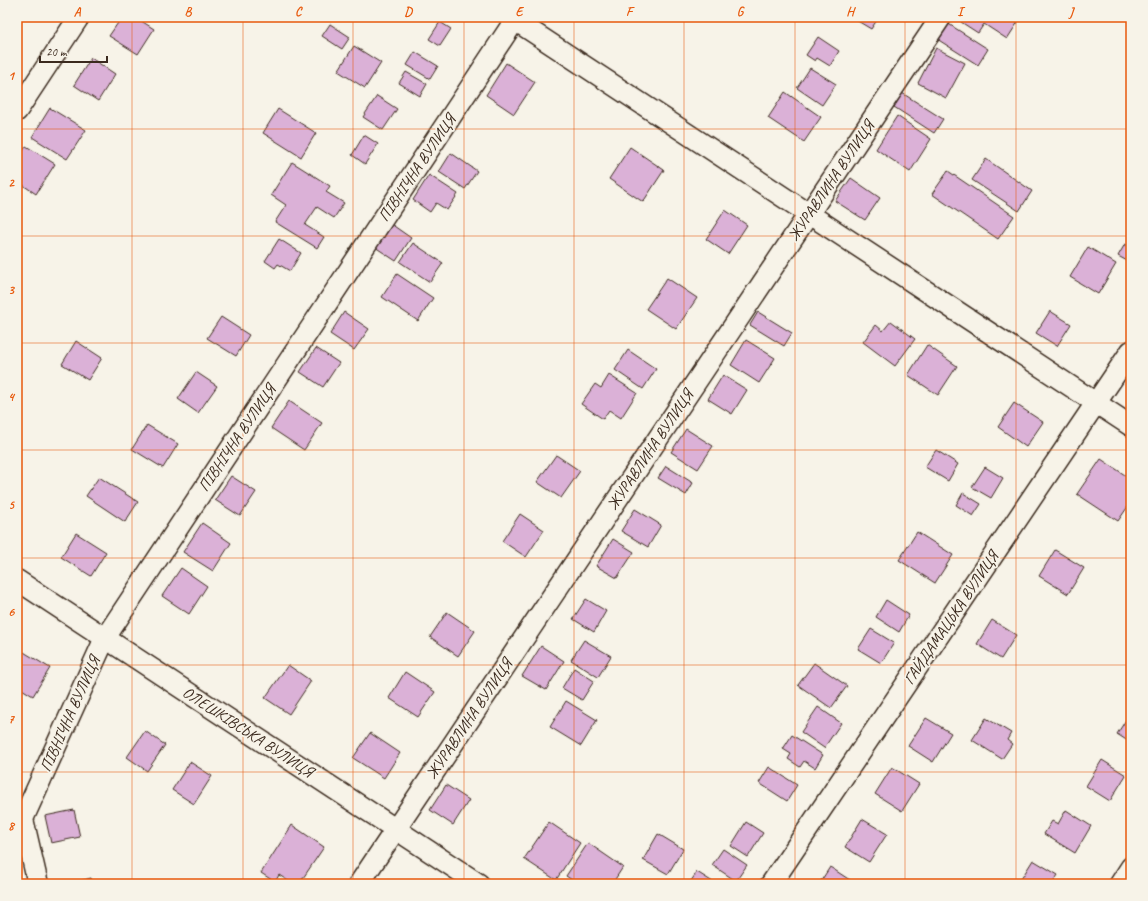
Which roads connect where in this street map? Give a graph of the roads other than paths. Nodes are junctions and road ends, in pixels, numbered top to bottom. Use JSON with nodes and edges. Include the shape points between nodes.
{"nodes":[{"id":1,"x":79,"y":17,"type":"edge"},
{"id":2,"x":941,"y":17,"type":"edge"},
{"id":3,"x":514,"y":18,"type":"edge"},
{"id":4,"x":17,"y":111,"type":"edge"},
{"id":5,"x":809,"y":214,"type":"junction"},
{"id":6,"x":1131,"y":351,"type":"edge"},
{"id":7,"x":1096,"y":403,"type":"junction"},
{"id":8,"x":1131,"y":426,"type":"edge"},
{"id":9,"x":17,"y":580,"type":"edge"},
{"id":10,"x":105,"y":638,"type":"junction"},
{"id":11,"x":396,"y":829,"type":"junction"},
{"id":12,"x":1131,"y":867,"type":"edge"},
{"id":13,"x":38,"y":884,"type":"edge"},
{"id":14,"x":359,"y":884,"type":"edge"},
{"id":15,"x":480,"y":884,"type":"edge"},
{"id":16,"x":771,"y":884,"type":"edge"},
{"id":17,"x":1120,"y":884,"type":"edge"}],
"edges":[{"from":1,"to":4,"type":"street"},
{"from":2,"to":5,"type":"street","name":"ЖУРАВЛИНА ВУЛИЦЯ"},
{"from":3,"to":5,"type":"street"},
{"from":3,"to":10,"type":"street","name":"ПІВНІЧНА ВУЛИЦЯ"},
{"from":5,"to":7,"type":"street"},
{"from":5,"to":11,"type":"street","name":"ЖУРАВЛИНА ВУЛИЦЯ"},
{"from":6,"to":7,"type":"street","name":"ГАЙДАМАЦЬКА ВУЛИЦЯ"},
{"from":7,"to":8,"type":"street"},
{"from":7,"to":16,"type":"street","name":"ГАЙДАМАЦЬКА ВУЛИЦЯ"},
{"from":9,"to":10,"type":"street","name":"ОЛЕШКІВСЬКА ВУЛИЦЯ"},
{"from":10,"to":11,"type":"street","name":"ОЛЕШКІВСЬКА ВУЛИЦЯ"},
{"from":10,"to":13,"type":"street","name":"ПІВНІЧНА ВУЛИЦЯ","via":[[23,819]]},
{"from":11,"to":14,"type":"street","name":"ЖУРАВЛИНА ВУЛИЦЯ"},
{"from":11,"to":15,"type":"street","name":"ОЛЕШКІВСЬКА ВУЛИЦЯ"},
{"from":12,"to":17,"type":"street"}]}
